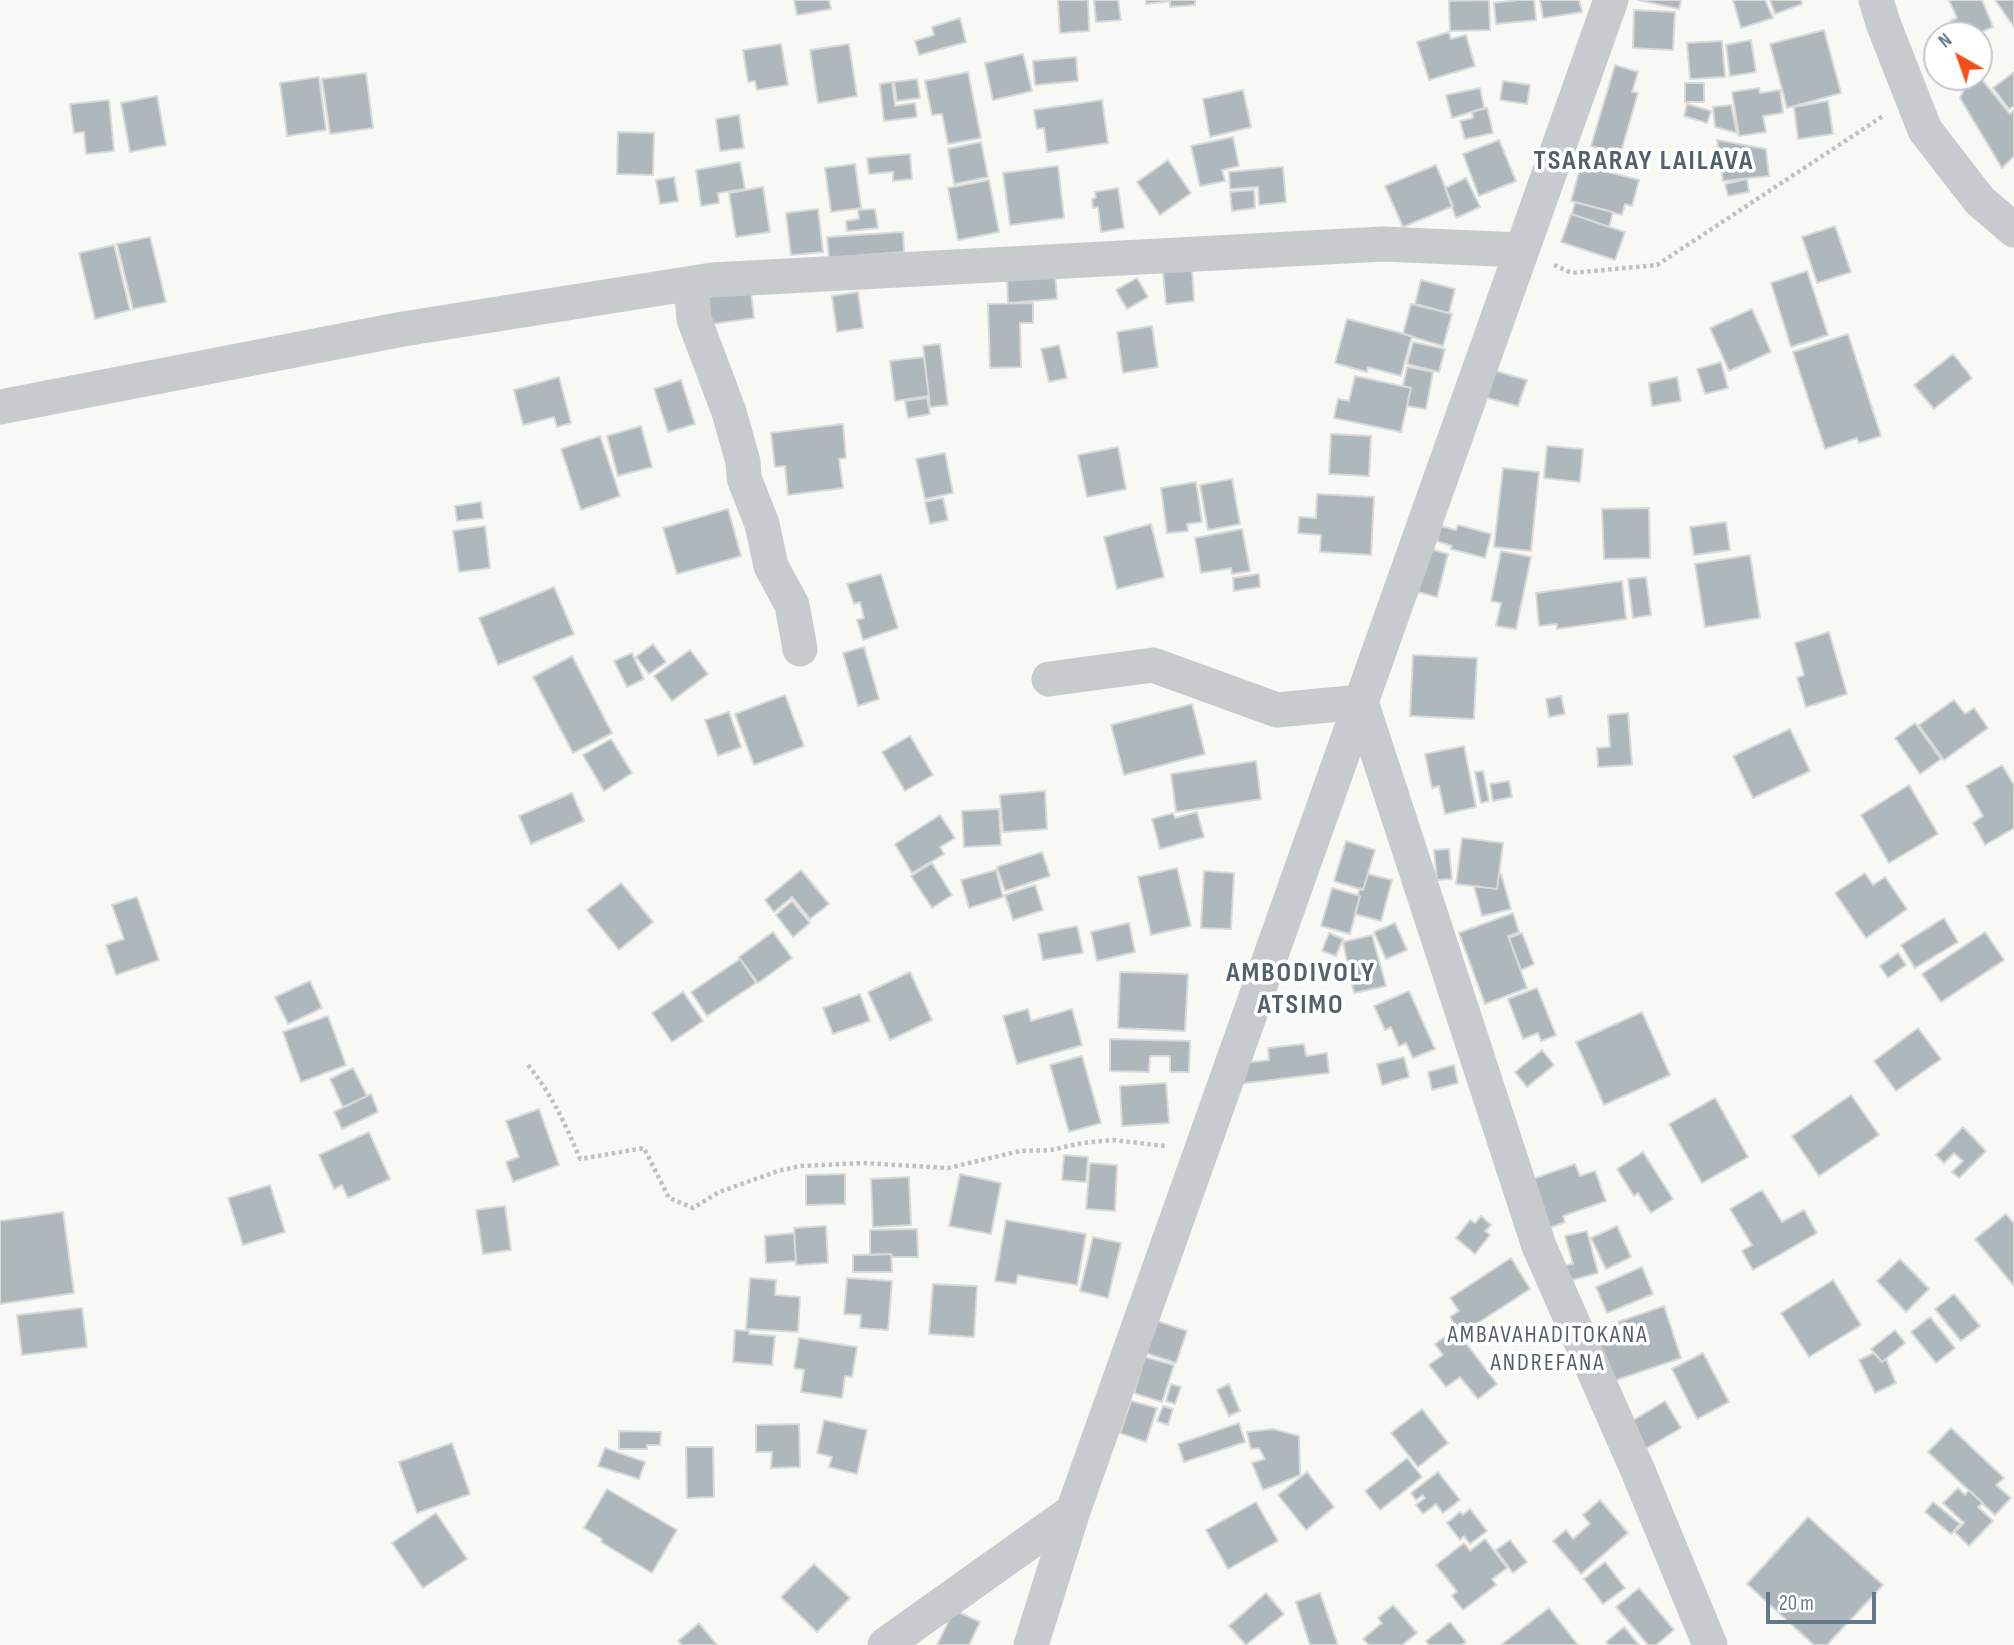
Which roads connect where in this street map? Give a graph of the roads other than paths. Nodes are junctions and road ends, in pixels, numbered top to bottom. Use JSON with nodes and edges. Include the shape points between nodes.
{"nodes":[{"id":1,"x":1611,"y":0,"type":"edge"},
{"id":2,"x":1877,"y":0,"type":"edge"},
{"id":3,"x":2014,"y":230,"type":"edge"},
{"id":4,"x":1521,"y":250,"type":"junction"},
{"id":5,"x":691,"y":284,"type":"junction"},
{"id":6,"x":0,"y":407,"type":"edge"},
{"id":7,"x":800,"y":649,"type":"dead end"},
{"id":8,"x":1049,"y":679,"type":"dead end"},
{"id":9,"x":1361,"y":702,"type":"junction"},
{"id":10,"x":1073,"y":1511,"type":"junction"},
{"id":11,"x":885,"y":1645,"type":"edge"},
{"id":12,"x":1031,"y":1645,"type":"edge"},
{"id":13,"x":1710,"y":1645,"type":"edge"}],
"edges":[{"from":1,"to":4,"type":"street"},
{"from":2,"to":3,"type":"street","via":[[1925,130],[1980,201]]},
{"from":4,"to":5,"type":"street","via":[[1383,244]]},
{"from":4,"to":9,"type":"street"},
{"from":5,"to":6,"type":"street","via":[[403,329]]},
{"from":5,"to":7,"type":"street","via":[[694,319],[729,412],[771,566],[792,605]]},
{"from":8,"to":9,"type":"street","via":[[1153,666],[1277,710]]},
{"from":9,"to":10,"type":"street"},
{"from":9,"to":13,"type":"street","via":[[1539,1246]]},
{"from":10,"to":11,"type":"street"},
{"from":10,"to":12,"type":"street"}]}
